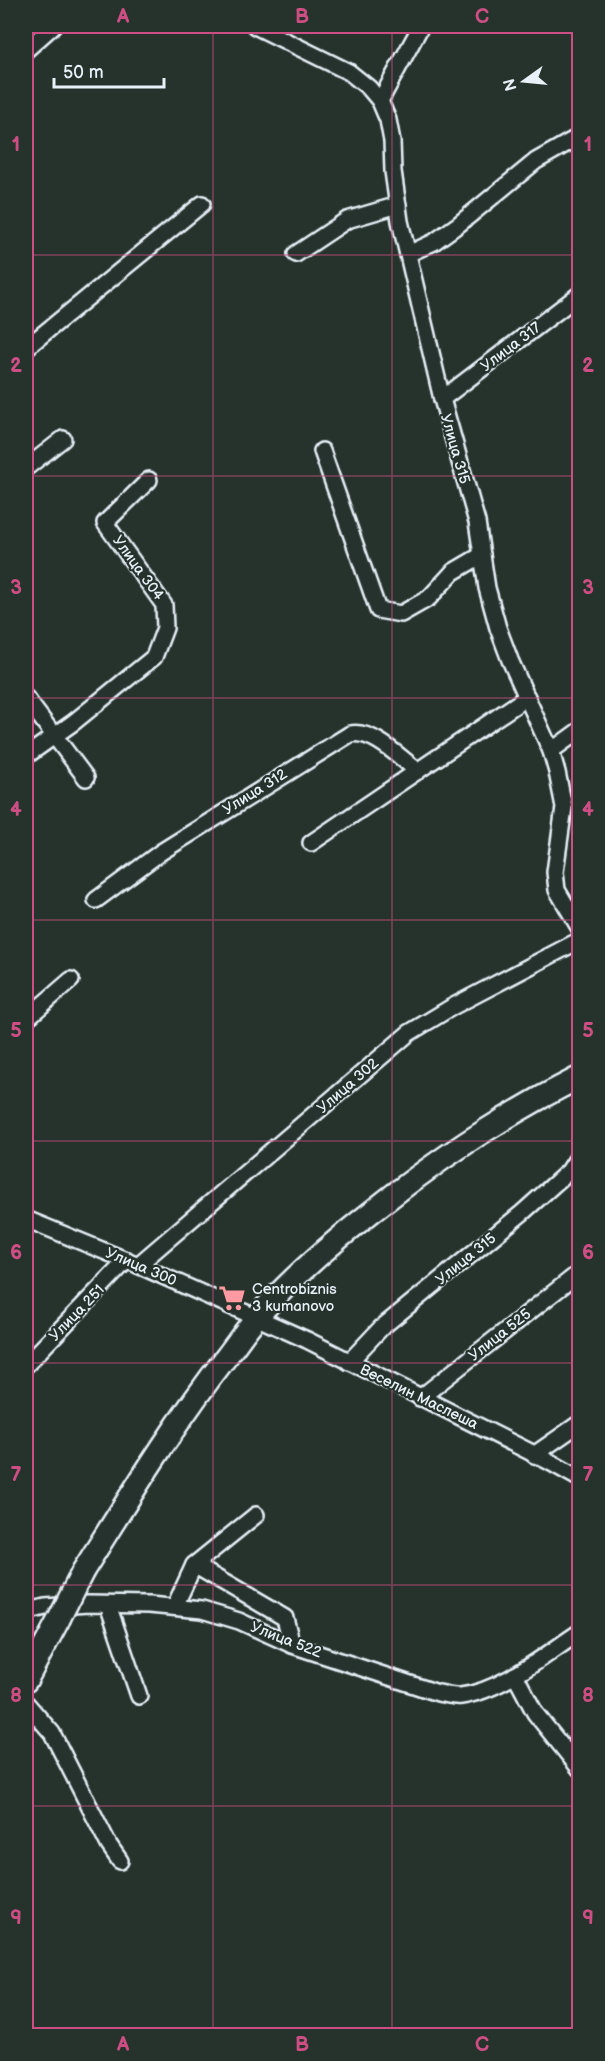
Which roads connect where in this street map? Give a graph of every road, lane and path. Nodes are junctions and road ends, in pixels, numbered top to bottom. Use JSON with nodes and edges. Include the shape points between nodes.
{"nodes":[{"id":1,"x":52,"y":26,"type":"edge"},
{"id":2,"x":255,"y":26,"type":"edge"},
{"id":3,"x":421,"y":26,"type":"edge"},
{"id":4,"x":26,"y":50,"type":"edge"},
{"id":5,"x":380,"y":101,"type":"junction"},
{"id":6,"x":579,"y":136,"type":"edge"},
{"id":7,"x":202,"y":204,"type":"dead end"},
{"id":8,"x":398,"y":206,"type":"junction"},
{"id":9,"x":296,"y":254,"type":"dead end"},
{"id":10,"x":408,"y":254,"type":"junction"},
{"id":11,"x":579,"y":294,"type":"edge"},
{"id":12,"x":26,"y":348,"type":"edge"},
{"id":13,"x":441,"y":399,"type":"junction"},
{"id":14,"x":63,"y":439,"type":"dead end"},
{"id":15,"x":322,"y":451,"type":"dead end"},
{"id":16,"x":26,"y":468,"type":"edge"},
{"id":17,"x":149,"y":480,"type":"dead end"},
{"id":18,"x":482,"y":555,"type":"junction"},
{"id":19,"x":527,"y":697,"type":"junction"},
{"id":20,"x":26,"y":698,"type":"edge"},
{"id":21,"x":579,"y":730,"type":"edge"},
{"id":22,"x":53,"y":736,"type":"junction"},
{"id":23,"x":551,"y":751,"type":"junction"},
{"id":24,"x":26,"y":756,"type":"edge"},
{"id":25,"x":418,"y":771,"type":"junction"},
{"id":26,"x":86,"y":778,"type":"dead end"},
{"id":27,"x":310,"y":843,"type":"dead end"},
{"id":28,"x":96,"y":900,"type":"dead end"},
{"id":29,"x":579,"y":929,"type":"edge"},
{"id":30,"x":579,"y":940,"type":"edge"},
{"id":31,"x":71,"y":980,"type":"dead end"},
{"id":32,"x":26,"y":1019,"type":"edge"},
{"id":33,"x":579,"y":1077,"type":"edge"},
{"id":34,"x":579,"y":1154,"type":"edge"},
{"id":35,"x":26,"y":1219,"type":"edge"},
{"id":36,"x":133,"y":1263,"type":"junction"},
{"id":37,"x":579,"y":1272,"type":"edge"},
{"id":38,"x":256,"y":1317,"type":"junction"},
{"id":39,"x":349,"y":1362,"type":"junction"},
{"id":40,"x":26,"y":1365,"type":"edge"},
{"id":41,"x":420,"y":1398,"type":"junction"},
{"id":42,"x":579,"y":1423,"type":"edge"},
{"id":43,"x":534,"y":1455,"type":"junction"},
{"id":44,"x":579,"y":1479,"type":"edge"},
{"id":45,"x":255,"y":1515,"type":"dead end"},
{"id":46,"x":194,"y":1564,"type":"junction"},
{"id":47,"x":108,"y":1605,"type":"junction"},
{"id":48,"x":175,"y":1606,"type":"junction"},
{"id":49,"x":26,"y":1612,"type":"edge"},
{"id":50,"x":579,"y":1632,"type":"edge"},
{"id":51,"x":292,"y":1645,"type":"junction"},
{"id":52,"x":515,"y":1675,"type":"junction"},
{"id":53,"x":26,"y":1681,"type":"edge"},
{"id":54,"x":139,"y":1696,"type":"dead end"},
{"id":55,"x":26,"y":1703,"type":"edge"},
{"id":56,"x":579,"y":1769,"type":"edge"},
{"id":57,"x":120,"y":1861,"type":"dead end"}],
"edges":[{"from":1,"to":4,"type":"street"},
{"from":2,"to":5,"type":"street","name":"Улица 315","via":[[350,72]]},
{"from":3,"to":5,"type":"street"},
{"from":5,"to":8,"type":"street","name":"Улица 315","via":[[392,141]]},
{"from":6,"to":10,"type":"street","via":[[536,161],[434,242]]},
{"from":7,"to":12,"type":"street"},
{"from":8,"to":9,"type":"street","via":[[347,220]]},
{"from":8,"to":10,"type":"street","name":"Улица 315"},
{"from":10,"to":13,"type":"street","name":"Улица 315"},
{"from":11,"to":13,"type":"street","name":"Улица 317"},
{"from":13,"to":18,"type":"street","name":"Улица 315","via":[[477,522]]},
{"from":14,"to":16,"type":"street"},
{"from":15,"to":18,"type":"street","via":[[378,610],[401,614],[429,598],[453,572]]},
{"from":17,"to":22,"type":"street","name":"Улица 304","via":[[105,523],[164,605],[165,628],[158,647],[154,657]]},
{"from":18,"to":19,"type":"street","name":"Улица 315","via":[[498,628]]},
{"from":19,"to":23,"type":"street","name":"Улица 315"},
{"from":19,"to":25,"type":"street"},
{"from":20,"to":22,"type":"street"},
{"from":21,"to":23,"type":"street"},
{"from":22,"to":24,"type":"street","name":"Улица 304"},
{"from":22,"to":26,"type":"street"},
{"from":23,"to":29,"type":"street","name":"Улица 315","via":[[564,807],[555,872],[557,890]]},
{"from":25,"to":27,"type":"street"},
{"from":25,"to":28,"type":"street","name":"Улица 312","via":[[371,735],[350,734],[161,852]]},
{"from":30,"to":36,"type":"street","name":"Улица 302","via":[[409,1033]]},
{"from":31,"to":32,"type":"street"},
{"from":33,"to":38,"type":"main road","via":[[527,1104],[423,1171],[338,1238]]},
{"from":34,"to":39,"type":"street","name":"Улица 315","via":[[569,1171],[381,1328]]},
{"from":35,"to":36,"type":"street","name":"Улица 300"},
{"from":36,"to":38,"type":"street","name":"Улица 300"},
{"from":36,"to":40,"type":"street","name":"Улица 251"},
{"from":37,"to":41,"type":"street","name":"Улица 525"},
{"from":38,"to":39,"type":"street","name":"Веселин Маслеша"},
{"from":38,"to":53,"type":"main road","bridge":true,"via":[[160,1448],[83,1571]]},
{"from":39,"to":41,"type":"street","name":"Веселин Маслеша"},
{"from":41,"to":43,"type":"street","name":"Веселин Маслеша"},
{"from":42,"to":43,"type":"street"},
{"from":43,"to":44,"type":"street","name":"Веселин Маслеша"},
{"from":45,"to":46,"type":"street"},
{"from":46,"to":48,"type":"street"},
{"from":46,"to":51,"type":"street","via":[[285,1618]]},
{"from":47,"to":48,"type":"street","name":"Улица 522"},
{"from":47,"to":49,"type":"street","name":"Улица 522","via":[[45,1606]]},
{"from":47,"to":54,"type":"street"},
{"from":48,"to":51,"type":"street","name":"Улица 522","via":[[239,1621]]},
{"from":50,"to":52,"type":"street"},
{"from":51,"to":52,"type":"street","name":"Улица 522","via":[[438,1693],[460,1696]]},
{"from":52,"to":56,"type":"street","via":[[536,1713]]},
{"from":55,"to":57,"type":"street","via":[[52,1733]]}]}
